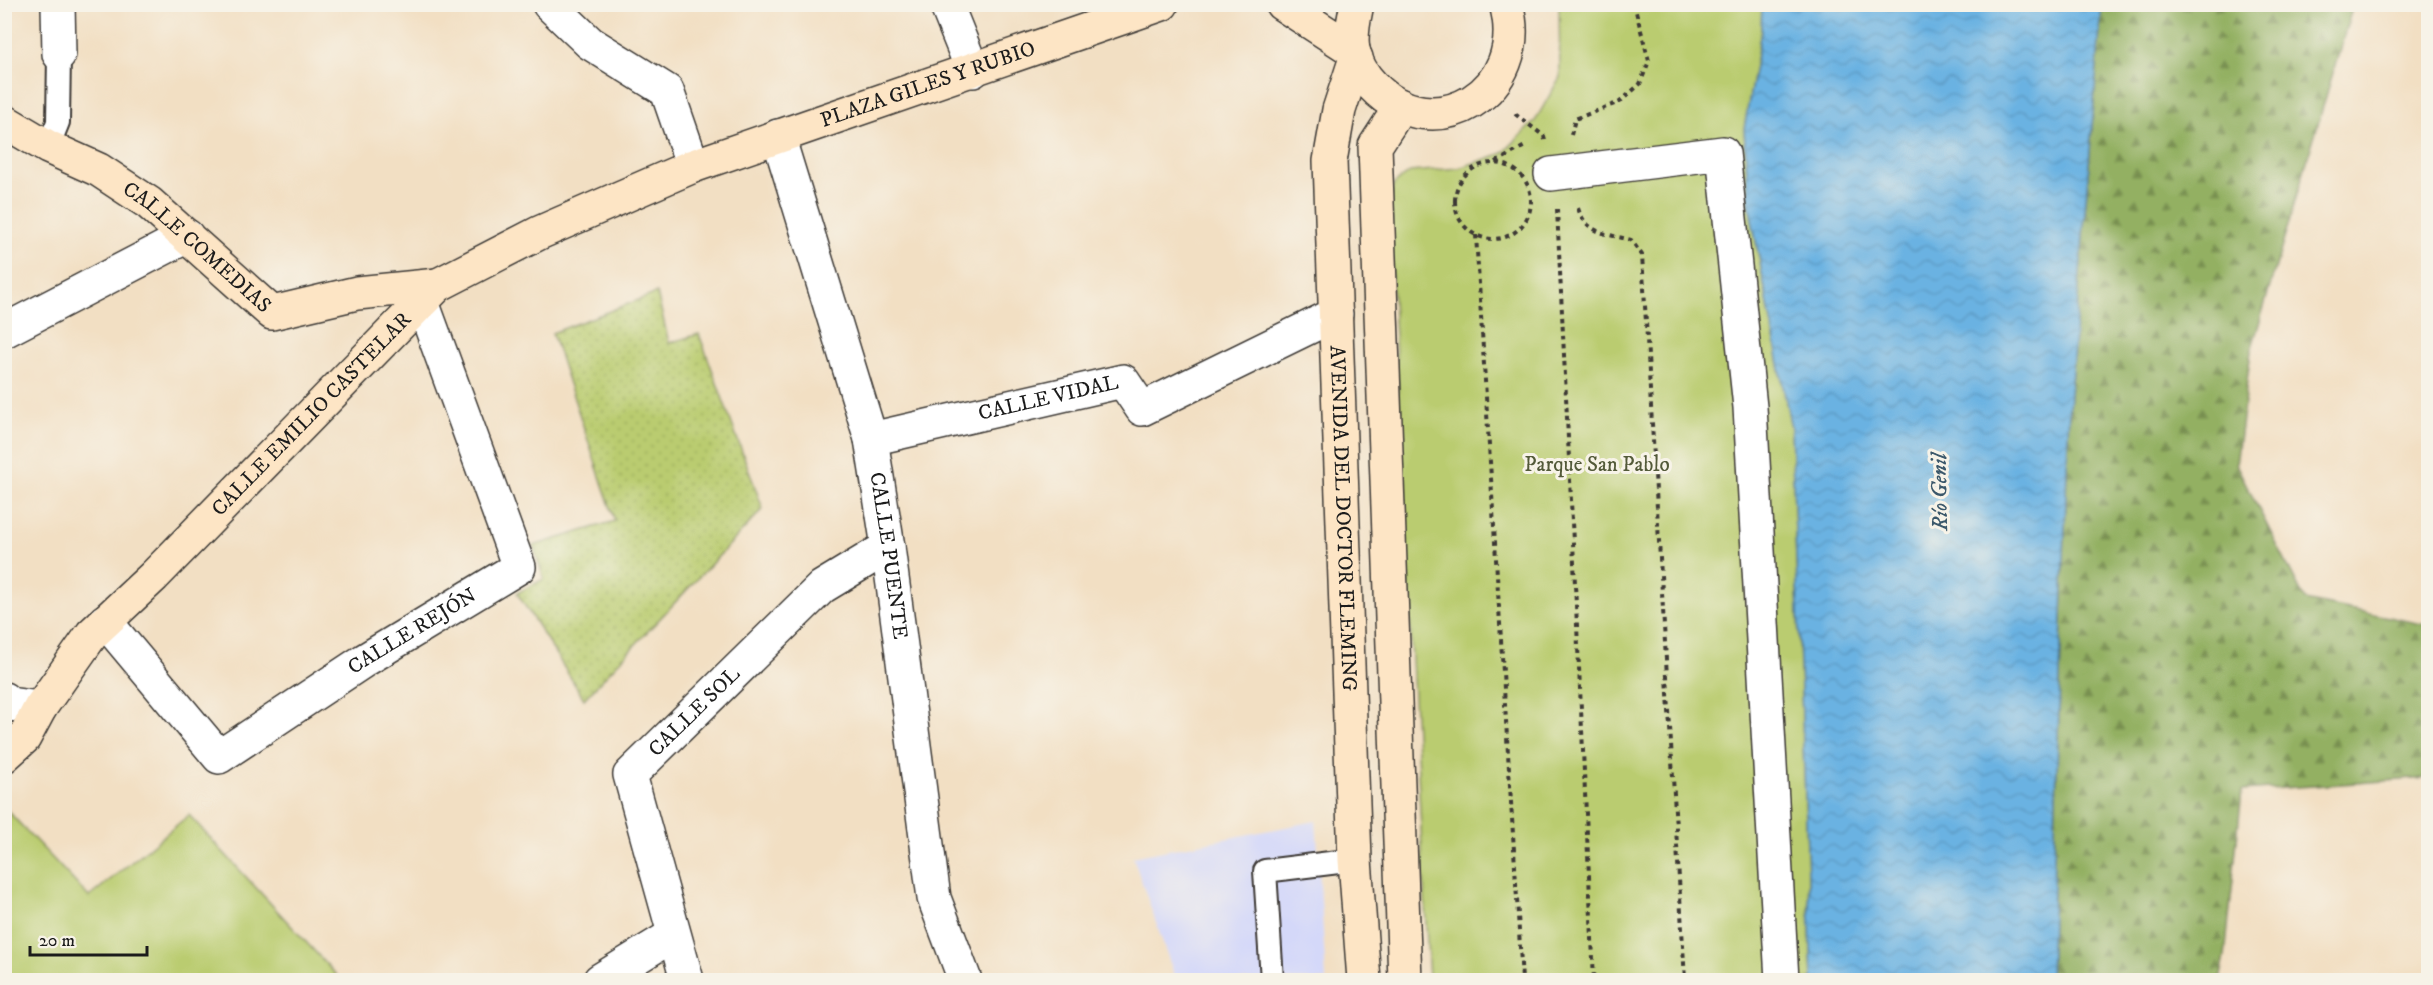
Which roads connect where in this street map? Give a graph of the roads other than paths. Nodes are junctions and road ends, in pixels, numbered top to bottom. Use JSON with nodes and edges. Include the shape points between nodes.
{"nodes":[{"id":1,"x":58,"y":4,"type":"edge"},
{"id":2,"x":549,"y":4,"type":"edge"},
{"id":3,"x":946,"y":4,"type":"edge"},
{"id":4,"x":1162,"y":4,"type":"edge"},
{"id":5,"x":1282,"y":4,"type":"edge"},
{"id":6,"x":1357,"y":4,"type":"edge"},
{"id":7,"x":1511,"y":10,"type":"edge"},
{"id":8,"x":59,"y":54,"type":"joint"},
{"id":9,"x":1355,"y":54,"type":"junction"},
{"id":10,"x":973,"y":70,"type":"junction"},
{"id":11,"x":1401,"y":106,"type":"junction"},
{"id":12,"x":4,"y":122,"type":"edge"},
{"id":13,"x":778,"y":136,"type":"junction"},
{"id":14,"x":48,"y":147,"type":"junction"},
{"id":15,"x":693,"y":166,"type":"junction"},
{"id":16,"x":1562,"y":173,"type":"road end"},
{"id":17,"x":187,"y":236,"type":"junction"},
{"id":18,"x":430,"y":293,"type":"junction"},
{"id":19,"x":1336,"y":314,"type":"junction"},
{"id":20,"x":4,"y":331,"type":"edge"},
{"id":21,"x":871,"y":439,"type":"junction"},
{"id":22,"x":888,"y":547,"type":"junction"},
{"id":23,"x":105,"y":621,"type":"junction"},
{"id":24,"x":4,"y":699,"type":"edge"},
{"id":25,"x":40,"y":708,"type":"junction"},
{"id":26,"x":4,"y":756,"type":"edge"},
{"id":27,"x":1355,"y":860,"type":"junction"},
{"id":28,"x":673,"y":935,"type":"junction"},
{"id":29,"x":600,"y":981,"type":"edge"},
{"id":30,"x":687,"y":981,"type":"edge"},
{"id":31,"x":965,"y":981,"type":"edge"},
{"id":32,"x":1272,"y":981,"type":"edge"},
{"id":33,"x":1364,"y":981,"type":"edge"},
{"id":34,"x":1405,"y":981,"type":"edge"},
{"id":35,"x":1782,"y":981,"type":"edge"}],
"edges":[{"from":1,"to":8,"type":"street"},
{"from":2,"to":15,"type":"street","via":[[590,43],[667,91]]},
{"from":3,"to":10,"type":"street"},
{"from":4,"to":10,"type":"street","name":"PLAZA GILES Y RUBIO"},
{"from":5,"to":9,"type":"street"},
{"from":6,"to":9,"type":"street","name":"AVENIDA DEL DOCTOR FLEMING","via":[[1352,31]]},
{"from":7,"to":11,"type":"street","via":[[1511,46],[1502,72],[1485,92],[1446,112],[1423,112]]},
{"from":8,"to":14,"type":"lane","via":[[58,122]]},
{"from":9,"to":11,"type":"street","via":[[1366,78],[1382,95]]},
{"from":9,"to":19,"type":"street","name":"AVENIDA DEL DOCTOR FLEMING","via":[[1330,161]]},
{"from":10,"to":13,"type":"street","name":"PLAZA GILES Y RUBIO"},
{"from":11,"to":34,"type":"street","via":[[1375,146]]},
{"from":12,"to":14,"type":"street","name":"CALLE COMEDIAS"},
{"from":13,"to":15,"type":"street","name":"PLAZA GILES Y RUBIO"},
{"from":13,"to":21,"type":"street","name":"CALLE PUENTE"},
{"from":14,"to":17,"type":"street","name":"CALLE COMEDIAS","via":[[99,170],[149,203]]},
{"from":15,"to":18,"type":"street","name":"CALLE EMILIO CASTELAR","via":[[538,233]]},
{"from":16,"to":35,"type":"street","via":[[1723,153],[1750,407]]},
{"from":17,"to":18,"type":"street","name":"CALLE COMEDIAS","via":[[272,313],[357,293]]},
{"from":17,"to":20,"type":"street"},
{"from":18,"to":23,"type":"street","name":"CALLE EMILIO CASTELAR","via":[[154,576]]},
{"from":18,"to":23,"type":"street","name":"CALLE REJÓN","via":[[519,567],[365,660],[219,757]]},
{"from":19,"to":21,"type":"street","name":"CALLE VIDAL","via":[[1142,409],[1123,381]]},
{"from":19,"to":27,"type":"street","name":"AVENIDA DEL DOCTOR FLEMING"},
{"from":21,"to":22,"type":"street","name":"CALLE PUENTE"},
{"from":22,"to":28,"type":"street","name":"CALLE SOL","via":[[822,587],[630,775]]},
{"from":22,"to":31,"type":"street","name":"CALLE PUENTE","via":[[934,898]]},
{"from":23,"to":25,"type":"street","name":"CALLE EMILIO CASTELAR"},
{"from":24,"to":25,"type":"street","via":[[9,704]]},
{"from":25,"to":26,"type":"street","name":"CALLE EMILIO CASTELAR","via":[[24,738]]},
{"from":27,"to":32,"type":"lane","via":[[1265,871]]},
{"from":27,"to":33,"type":"street","name":"AVENIDA DEL DOCTOR FLEMING"},
{"from":28,"to":29,"type":"street"},
{"from":28,"to":30,"type":"street","name":"CALLE SOL"}]}
